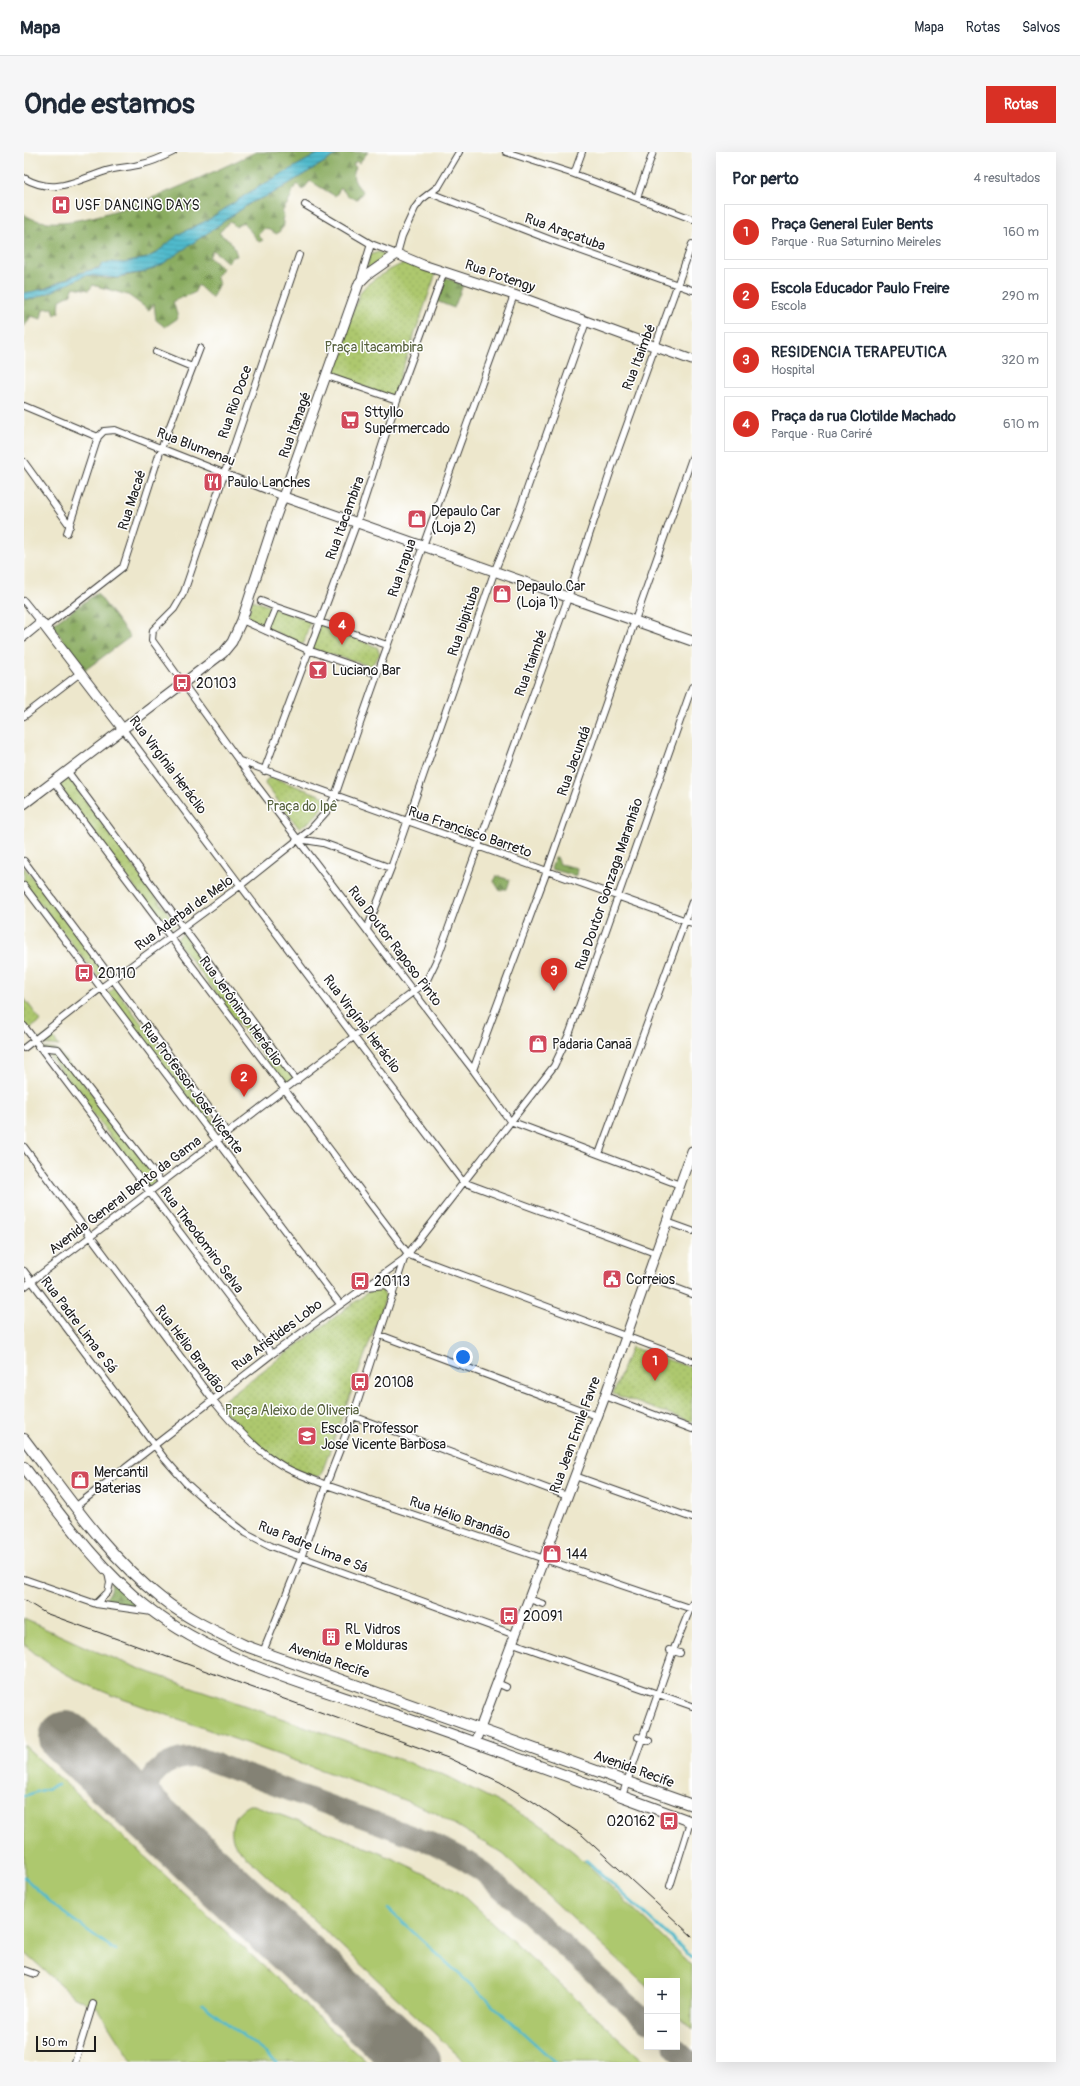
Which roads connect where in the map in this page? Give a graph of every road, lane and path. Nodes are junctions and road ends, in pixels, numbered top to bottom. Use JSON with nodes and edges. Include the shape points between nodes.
{"nodes":[{"id":1,"x":173,"y":152,"type":"edge"},
{"id":2,"x":459,"y":152,"type":"edge"},
{"id":3,"x":506,"y":152,"type":"edge"},
{"id":4,"x":582,"y":152,"type":"edge"},
{"id":5,"x":653,"y":152,"type":"edge"},
{"id":6,"x":574,"y":174,"type":"junction"},
{"id":7,"x":24,"y":178,"type":"edge"},
{"id":8,"x":430,"y":193,"type":"junction"},
{"id":9,"x":637,"y":198,"type":"junction"},
{"id":10,"x":305,"y":205,"type":"dead end"},
{"id":11,"x":692,"y":219,"type":"edge"},
{"id":12,"x":371,"y":244,"type":"junction"},
{"id":13,"x":692,"y":244,"type":"edge"},
{"id":14,"x":397,"y":254,"type":"junction"},
{"id":15,"x":299,"y":255,"type":"dead end"},
{"id":16,"x":444,"y":272,"type":"junction"},
{"id":17,"x":359,"y":283,"type":"junction"},
{"id":18,"x":678,"y":285,"type":"junction"},
{"id":19,"x":692,"y":290,"type":"edge"},
{"id":20,"x":514,"y":295,"type":"junction"},
{"id":21,"x":586,"y":322,"type":"junction"},
{"id":22,"x":656,"y":346,"type":"junction"},
{"id":23,"x":200,"y":348,"type":"dead end"},
{"id":24,"x":156,"y":352,"type":"dead end"},
{"id":25,"x":692,"y":360,"type":"edge"},
{"id":26,"x":192,"y":368,"type":"junction"},
{"id":27,"x":327,"y":376,"type":"junction"},
{"id":28,"x":397,"y":400,"type":"junction"},
{"id":29,"x":24,"y":406,"type":"edge"},
{"id":30,"x":98,"y":437,"type":"junction"},
{"id":31,"x":161,"y":449,"type":"junction"},
{"id":32,"x":692,"y":458,"type":"edge"},
{"id":33,"x":24,"y":462,"type":"edge"},
{"id":34,"x":224,"y":473,"type":"junction"},
{"id":35,"x":284,"y":497,"type":"junction"},
{"id":36,"x":357,"y":522,"type":"junction"},
{"id":37,"x":70,"y":526,"type":"junction"},
{"id":38,"x":67,"y":533,"type":"dead end"},
{"id":39,"x":422,"y":545,"type":"junction"},
{"id":40,"x":495,"y":570,"type":"junction"},
{"id":41,"x":568,"y":598,"type":"junction"},
{"id":42,"x":24,"y":601,"type":"edge"},
{"id":43,"x":261,"y":601,"type":"dead end"},
{"id":44,"x":276,"y":607,"type":"junction"},
{"id":45,"x":242,"y":620,"type":"junction"},
{"id":46,"x":318,"y":621,"type":"junction"},
{"id":47,"x":633,"y":621,"type":"junction"},
{"id":48,"x":43,"y":625,"type":"junction"},
{"id":49,"x":266,"y":631,"type":"junction"},
{"id":50,"x":24,"y":636,"type":"edge"},
{"id":51,"x":152,"y":640,"type":"joint"},
{"id":52,"x":692,"y":641,"type":"edge"},
{"id":53,"x":387,"y":645,"type":"junction"},
{"id":54,"x":308,"y":650,"type":"junction"},
{"id":55,"x":80,"y":673,"type":"junction"},
{"id":56,"x":377,"y":674,"type":"junction"},
{"id":57,"x":182,"y":683,"type":"junction"},
{"id":58,"x":692,"y":687,"type":"edge"},
{"id":59,"x":24,"y":716,"type":"edge"},
{"id":60,"x":120,"y":731,"type":"junction"},
{"id":61,"x":240,"y":761,"type":"junction"},
{"id":62,"x":264,"y":771,"type":"junction"},
{"id":63,"x":68,"y":772,"type":"junction"},
{"id":64,"x":54,"y":782,"type":"junction"},
{"id":65,"x":335,"y":796,"type":"junction"},
{"id":66,"x":24,"y":804,"type":"edge"},
{"id":67,"x":406,"y":822,"type":"junction"},
{"id":68,"x":299,"y":839,"type":"junction"},
{"id":69,"x":478,"y":847,"type":"junction"},
{"id":70,"x":24,"y":861,"type":"edge"},
{"id":71,"x":391,"y":868,"type":"junction"},
{"id":72,"x":547,"y":871,"type":"junction"},
{"id":73,"x":241,"y":885,"type":"junction"},
{"id":74,"x":24,"y":886,"type":"edge"},
{"id":75,"x":617,"y":896,"type":"junction"},
{"id":76,"x":692,"y":902,"type":"edge"},
{"id":77,"x":685,"y":921,"type":"junction"},
{"id":78,"x":692,"y":923,"type":"edge"},
{"id":79,"x":184,"y":928,"type":"junction"},
{"id":80,"x":367,"y":929,"type":"junction"},
{"id":81,"x":172,"y":937,"type":"junction"},
{"id":82,"x":114,"y":978,"type":"junction"},
{"id":83,"x":101,"y":988,"type":"junction"},
{"id":84,"x":414,"y":993,"type":"junction"},
{"id":85,"x":24,"y":1026,"type":"edge"},
{"id":86,"x":354,"y":1037,"type":"junction"},
{"id":87,"x":34,"y":1040,"type":"junction"},
{"id":88,"x":38,"y":1046,"type":"junction"},
{"id":89,"x":24,"y":1048,"type":"edge"},
{"id":90,"x":473,"y":1070,"type":"junction"},
{"id":91,"x":297,"y":1080,"type":"junction"},
{"id":92,"x":284,"y":1090,"type":"junction"},
{"id":93,"x":510,"y":1121,"type":"junction"},
{"id":94,"x":227,"y":1132,"type":"junction"},
{"id":95,"x":216,"y":1140,"type":"junction"},
{"id":96,"x":24,"y":1147,"type":"edge"},
{"id":97,"x":692,"y":1151,"type":"edge"},
{"id":98,"x":599,"y":1154,"type":"junction"},
{"id":99,"x":690,"y":1165,"type":"edge"},
{"id":100,"x":161,"y":1182,"type":"junction"},
{"id":101,"x":463,"y":1182,"type":"junction"},
{"id":102,"x":680,"y":1185,"type":"junction"},
{"id":103,"x":150,"y":1190,"type":"junction"},
{"id":104,"x":667,"y":1222,"type":"junction"},
{"id":105,"x":692,"y":1231,"type":"edge"},
{"id":106,"x":89,"y":1236,"type":"junction"},
{"id":107,"x":655,"y":1253,"type":"junction"},
{"id":108,"x":406,"y":1257,"type":"junction"},
{"id":109,"x":24,"y":1271,"type":"edge"},
{"id":110,"x":647,"y":1277,"type":"junction"},
{"id":111,"x":32,"y":1281,"type":"junction"},
{"id":112,"x":24,"y":1287,"type":"edge"},
{"id":113,"x":363,"y":1288,"type":"junction"},
{"id":114,"x":692,"y":1294,"type":"edge"},
{"id":115,"x":392,"y":1296,"type":"junction"},
{"id":116,"x":340,"y":1304,"type":"junction"},
{"id":117,"x":380,"y":1335,"type":"junction"},
{"id":118,"x":625,"y":1337,"type":"junction"},
{"id":119,"x":272,"y":1354,"type":"junction"},
{"id":120,"x":692,"y":1362,"type":"edge"},
{"id":121,"x":605,"y":1396,"type":"junction"},
{"id":122,"x":212,"y":1399,"type":"junction"},
{"id":123,"x":353,"y":1416,"type":"junction"},
{"id":124,"x":597,"y":1416,"type":"junction"},
{"id":125,"x":692,"y":1429,"type":"edge"},
{"id":126,"x":24,"y":1439,"type":"edge"},
{"id":127,"x":154,"y":1445,"type":"junction"},
{"id":128,"x":24,"y":1467,"type":"edge"},
{"id":129,"x":574,"y":1476,"type":"junction"},
{"id":130,"x":326,"y":1485,"type":"junction"},
{"id":131,"x":567,"y":1496,"type":"junction"},
{"id":132,"x":75,"y":1507,"type":"junction"},
{"id":133,"x":692,"y":1518,"type":"edge"},
{"id":134,"x":301,"y":1558,"type":"junction"},
{"id":135,"x":544,"y":1560,"type":"junction"},
{"id":136,"x":107,"y":1570,"type":"junction"},
{"id":137,"x":24,"y":1579,"type":"edge"},
{"id":138,"x":529,"y":1599,"type":"junction"},
{"id":139,"x":96,"y":1604,"type":"junction"},
{"id":140,"x":543,"y":1604,"type":"dead end"},
{"id":141,"x":692,"y":1607,"type":"edge"},
{"id":142,"x":155,"y":1613,"type":"junction"},
{"id":143,"x":514,"y":1639,"type":"junction"},
{"id":144,"x":263,"y":1652,"type":"junction"},
{"id":145,"x":658,"y":1694,"type":"junction"},
{"id":146,"x":692,"y":1706,"type":"edge"},
{"id":147,"x":481,"y":1728,"type":"junction"},
{"id":148,"x":640,"y":1738,"type":"junction"},
{"id":149,"x":475,"y":1742,"type":"junction"},
{"id":150,"x":649,"y":1742,"type":"dead end"},
{"id":151,"x":628,"y":1781,"type":"junction"},
{"id":152,"x":622,"y":1796,"type":"junction"},
{"id":153,"x":692,"y":1805,"type":"edge"},
{"id":154,"x":691,"y":1822,"type":"edge"},
{"id":155,"x":670,"y":1886,"type":"dead end"},
{"id":156,"x":24,"y":1970,"type":"edge"},
{"id":157,"x":35,"y":1974,"type":"dead end"},
{"id":158,"x":93,"y":2004,"type":"dead end"},
{"id":159,"x":75,"y":2062,"type":"edge"}],
"edges":[{"from":1,"to":7,"type":"street","via":[[142,165],[103,171],[75,184],[42,186]]},
{"from":2,"to":8,"type":"street","via":[[439,186]]},
{"from":3,"to":6,"type":"street"},
{"from":4,"to":6,"type":"street"},
{"from":5,"to":9,"type":"street"},
{"from":6,"to":9,"type":"street"},
{"from":8,"to":14,"type":"street","via":[[415,208]]},
{"from":8,"to":18,"type":"street","name":"Rua Araçatuba"},
{"from":9,"to":11,"type":"street"},
{"from":10,"to":12,"type":"street","name":"Rua Potengy"},
{"from":12,"to":14,"type":"street","name":"Rua Potengy"},
{"from":12,"to":17,"type":"street","name":"Rua Itanagé"},
{"from":13,"to":18,"type":"street","name":"Rua Itaimbé"},
{"from":14,"to":16,"type":"main road","name":"Rua Potengy"},
{"from":14,"to":17,"type":"main road"},
{"from":15,"to":34,"type":"street","name":"Rua Rio Doce"},
{"from":16,"to":20,"type":"main road","name":"Rua Potengy"},
{"from":16,"to":28,"type":"street","name":"Rua Itacambira"},
{"from":17,"to":27,"type":"main road","name":"Rua Itanagé"},
{"from":18,"to":19,"type":"street","name":"Rua Araçatuba"},
{"from":18,"to":22,"type":"street","name":"Rua Itaimbé"},
{"from":20,"to":21,"type":"main road","name":"Rua Potengy"},
{"from":20,"to":39,"type":"street","name":"Rua Irapua"},
{"from":21,"to":22,"type":"main road","name":"Rua Potengy"},
{"from":21,"to":40,"type":"street","name":"Rua Ibipituba","via":[[520,509]]},
{"from":22,"to":25,"type":"main road","name":"Rua Potengy"},
{"from":22,"to":41,"type":"street","name":"Rua Itaimbé","via":[[616,454]]},
{"from":23,"to":26,"type":"street","name":"Rua Macaé"},
{"from":24,"to":26,"type":"street"},
{"from":26,"to":31,"type":"street","name":"Rua Macaé"},
{"from":27,"to":28,"type":"street"},
{"from":27,"to":35,"type":"main road","name":"Rua Itanagé"},
{"from":28,"to":36,"type":"street","name":"Rua Itacambira"},
{"from":29,"to":30,"type":"street"},
{"from":30,"to":31,"type":"street","name":"Rua Blumenau","via":[[104,431],[115,430]]},
{"from":30,"to":37,"type":"street"},
{"from":31,"to":34,"type":"street","name":"Rua Blumenau"},
{"from":31,"to":48,"type":"street","name":"Rua Macaé","via":[[123,567]]},
{"from":32,"to":47,"type":"street","name":"Rua Jacundá"},
{"from":33,"to":37,"type":"street"},
{"from":34,"to":35,"type":"street","name":"Rua Blumenau"},
{"from":34,"to":51,"type":"street","name":"Rua Rio Doce","via":[[184,592],[174,610],[153,630]]},
{"from":35,"to":36,"type":"main road","name":"Rua Blumenau"},
{"from":35,"to":45,"type":"main road","name":"Rua Itanagé"},
{"from":36,"to":39,"type":"main road","name":"Rua Blumenau"},
{"from":36,"to":46,"type":"street","name":"Rua Itacambira"},
{"from":37,"to":38,"type":"street"},
{"from":39,"to":40,"type":"main road","name":"Rua Blumenau"},
{"from":39,"to":53,"type":"street","name":"Rua Irapua"},
{"from":40,"to":41,"type":"main road","name":"Rua Blumenau"},
{"from":40,"to":67,"type":"street","name":"Rua Ibipituba"},
{"from":41,"to":47,"type":"main road","name":"Rua Blumenau"},
{"from":41,"to":69,"type":"street","name":"Rua Itaimbé"},
{"from":42,"to":48,"type":"street","name":"Rua Virgínia Heráclio"},
{"from":43,"to":44,"type":"street"},
{"from":44,"to":46,"type":"street"},
{"from":44,"to":49,"type":"street"},
{"from":45,"to":49,"type":"street"},
{"from":45,"to":57,"type":"main road","name":"Rua Itanagé","via":[[232,642],[215,659]]},
{"from":46,"to":53,"type":"street"},
{"from":46,"to":54,"type":"street","name":"Rua Itacambira"},
{"from":47,"to":52,"type":"main road","name":"Rua Blumenau"},
{"from":47,"to":72,"type":"street","name":"Rua Jacundá","via":[[602,718]]},
{"from":48,"to":50,"type":"main road"},
{"from":48,"to":55,"type":"main road","name":"Rua Virgínia Heráclio"},
{"from":49,"to":54,"type":"street"},
{"from":51,"to":57,"type":"street","name":"Rua Doutor Raposo Pinto"},
{"from":53,"to":56,"type":"street","name":"Rua Irapua"},
{"from":54,"to":56,"type":"street"},
{"from":54,"to":62,"type":"street","name":"Rua Itacambira"},
{"from":55,"to":59,"type":"street"},
{"from":55,"to":60,"type":"main road","name":"Rua Virgínia Heráclio","via":[[116,719]]},
{"from":56,"to":65,"type":"street","name":"Rua Irapua"},
{"from":57,"to":60,"type":"main road","name":"Rua Itanagé"},
{"from":57,"to":61,"type":"street","name":"Rua Doutor Raposo Pinto"},
{"from":58,"to":75,"type":"street","name":"Rua Doutor Gonzaga Maranhão"},
{"from":60,"to":63,"type":"main road","name":"Rua Itanagé"},
{"from":60,"to":73,"type":"street","name":"Rua Virgínia Heráclio"},
{"from":61,"to":62,"type":"street","name":"Rua Francisco Barreto"},
{"from":61,"to":68,"type":"street","name":"Rua Doutor Raposo Pinto"},
{"from":62,"to":65,"type":"street","name":"Rua Francisco Barreto"},
{"from":63,"to":64,"type":"main road","name":"Rua Itanagé"},
{"from":63,"to":79,"type":"street","name":"Rua Jerônimo Heráclio"},
{"from":64,"to":66,"type":"main road","name":"Rua Itanagé"},
{"from":64,"to":81,"type":"street","name":"Rua Jerônimo Heráclio"},
{"from":65,"to":67,"type":"street","name":"Rua Francisco Barreto"},
{"from":65,"to":68,"type":"street","name":"Rua Irapua","via":[[327,811]]},
{"from":67,"to":69,"type":"street","name":"Rua Francisco Barreto"},
{"from":67,"to":71,"type":"street","name":"Rua Ibipituba"},
{"from":68,"to":71,"type":"street","via":[[322,843]]},
{"from":68,"to":73,"type":"street","name":"Rua Aderbal de Melo"},
{"from":68,"to":80,"type":"street","name":"Rua Doutor Raposo Pinto"},
{"from":69,"to":72,"type":"street","name":"Rua Francisco Barreto"},
{"from":69,"to":84,"type":"street","name":"Rua Itaimbé","via":[[432,972]]},
{"from":70,"to":82,"type":"street","name":"Rua Professor José Vicente"},
{"from":71,"to":80,"type":"street","name":"Rua Ibipituba"},
{"from":72,"to":75,"type":"street","name":"Rua Francisco Barreto"},
{"from":72,"to":90,"type":"street","name":"Rua Jacundá"},
{"from":73,"to":79,"type":"street","name":"Rua Aderbal de Melo"},
{"from":73,"to":86,"type":"street","name":"Rua Virgínia Heráclio"},
{"from":74,"to":83,"type":"street","name":"Rua Professor José Vicente"},
{"from":75,"to":77,"type":"street","name":"Rua Francisco Barreto"},
{"from":75,"to":93,"type":"street","name":"Rua Doutor Gonzaga Maranhão","via":[[563,1049],[554,1066]]},
{"from":76,"to":77,"type":"street"},
{"from":77,"to":78,"type":"street","name":"Rua Francisco Barreto"},
{"from":77,"to":98,"type":"street"},
{"from":79,"to":81,"type":"street","name":"Rua Aderbal de Melo"},
{"from":79,"to":91,"type":"street","name":"Rua Jerônimo Heráclio"},
{"from":80,"to":84,"type":"street","name":"Rua Doutor Raposo Pinto"},
{"from":81,"to":82,"type":"street","name":"Rua Aderbal de Melo"},
{"from":81,"to":92,"type":"street","name":"Rua Jerônimo Heráclio"},
{"from":82,"to":83,"type":"street","name":"Rua Aderbal de Melo"},
{"from":82,"to":94,"type":"street","name":"Rua Professor José Vicente"},
{"from":83,"to":87,"type":"street","name":"Rua Aderbal de Melo"},
{"from":83,"to":95,"type":"street","name":"Rua Professor José Vicente"},
{"from":84,"to":86,"type":"street","name":"Avenida General Bento da Gama"},
{"from":84,"to":90,"type":"street","name":"Rua Doutor Raposo Pinto"},
{"from":85,"to":87,"type":"street","name":"Rua Theodomiro Selva"},
{"from":86,"to":91,"type":"street","name":"Avenida General Bento da Gama"},
{"from":86,"to":101,"type":"street","name":"Rua Virgínia Heráclio"},
{"from":87,"to":88,"type":"street","name":"Rua Theodomiro Selva"},
{"from":87,"to":89,"type":"street","name":"Rua Aderbal de Melo"},
{"from":88,"to":100,"type":"street","name":"Rua Theodomiro Selva","via":[[58,1049]]},
{"from":88,"to":103,"type":"street","name":"Rua Theodomiro Selva"},
{"from":90,"to":93,"type":"street","name":"Rua Doutor Raposo Pinto"},
{"from":91,"to":92,"type":"street","name":"Avenida General Bento da Gama"},
{"from":92,"to":94,"type":"street","name":"Avenida General Bento da Gama"},
{"from":92,"to":108,"type":"street","name":"Rua Jerônimo Heráclio"},
{"from":93,"to":98,"type":"street"},
{"from":93,"to":101,"type":"street","name":"Rua Doutor Gonzaga Maranhão"},
{"from":94,"to":95,"type":"street","name":"Avenida General Bento da Gama"},
{"from":95,"to":100,"type":"street","name":"Avenida General Bento da Gama"},
{"from":95,"to":116,"type":"street","name":"Rua Professor José Vicente"},
{"from":96,"to":106,"type":"street","name":"Rua Hélio Brandão"},
{"from":97,"to":99,"type":"main road","name":"Rua Jean Emile Favre"},
{"from":98,"to":102,"type":"street"},
{"from":99,"to":102,"type":"main road","name":"Rua Jean Emile Favre"},
{"from":100,"to":103,"type":"street","name":"Avenida General Bento da Gama"},
{"from":101,"to":107,"type":"street"},
{"from":101,"to":108,"type":"street","name":"Rua Doutor Gonzaga Maranhão"},
{"from":102,"to":104,"type":"main road","name":"Rua Jean Emile Favre"},
{"from":103,"to":106,"type":"street","name":"Avenida General Bento da Gama"},
{"from":103,"to":119,"type":"street","name":"Rua Theodomiro Selva"},
{"from":104,"to":105,"type":"street"},
{"from":104,"to":107,"type":"main road","name":"Rua Jean Emile Favre"},
{"from":106,"to":111,"type":"street","name":"Avenida General Bento da Gama"},
{"from":106,"to":122,"type":"street","name":"Rua Hélio Brandão"},
{"from":107,"to":110,"type":"main road","name":"Rua Jean Emile Favre"},
{"from":108,"to":113,"type":"street","name":"Rua Aristides Lobo"},
{"from":108,"to":115,"type":"street"},
{"from":108,"to":118,"type":"street"},
{"from":109,"to":111,"type":"street","name":"Rua Padre Lima e Sá"},
{"from":110,"to":114,"type":"street"},
{"from":110,"to":118,"type":"main road","name":"Rua Jean Emile Favre"},
{"from":111,"to":112,"type":"street","name":"Avenida General Bento da Gama"},
{"from":111,"to":127,"type":"street","name":"Rua Padre Lima e Sá"},
{"from":113,"to":115,"type":"street","name":"Rua Aristides Lobo","via":[[386,1285],[393,1292]]},
{"from":113,"to":116,"type":"street","name":"Rua Aristides Lobo"},
{"from":115,"to":117,"type":"street"},
{"from":116,"to":119,"type":"street","name":"Rua Aristides Lobo"},
{"from":117,"to":123,"type":"street"},
{"from":117,"to":124,"type":"street"},
{"from":118,"to":120,"type":"street"},
{"from":118,"to":121,"type":"main road","name":"Rua Jean Emile Favre"},
{"from":119,"to":122,"type":"street","name":"Rua Aristides Lobo"},
{"from":121,"to":124,"type":"main road","name":"Rua Jean Emile Favre"},
{"from":121,"to":125,"type":"street"},
{"from":122,"to":127,"type":"street","name":"Rua Aristides Lobo"},
{"from":122,"to":130,"type":"street","name":"Rua Hélio Brandão","via":[[235,1428],[262,1453],[287,1469]]},
{"from":123,"to":130,"type":"street"},
{"from":123,"to":131,"type":"street"},
{"from":124,"to":129,"type":"main road","name":"Rua Jean Emile Favre","via":[[591,1438]]},
{"from":126,"to":132,"type":"main road","name":"Avenida Recife"},
{"from":127,"to":132,"type":"street","name":"Rua Aristides Lobo"},
{"from":127,"to":134,"type":"street","name":"Rua Padre Lima e Sá","via":[[186,1483],[214,1509],[246,1533]]},
{"from":128,"to":136,"type":"main road","name":"Avenida Recife"},
{"from":129,"to":131,"type":"main road","name":"Rua Jean Emile Favre"},
{"from":129,"to":133,"type":"street"},
{"from":130,"to":134,"type":"street"},
{"from":130,"to":135,"type":"street","name":"Rua Hélio Brandão"},
{"from":131,"to":135,"type":"main road","name":"Rua Jean Emile Favre","via":[[561,1519]]},
{"from":132,"to":144,"type":"main road","name":"Avenida Recife","via":[[132,1573],[162,1599],[215,1631]]},
{"from":134,"to":143,"type":"street","name":"Rua Padre Lima e Sá"},
{"from":134,"to":144,"type":"street"},
{"from":135,"to":138,"type":"main road","name":"Rua Jean Emile Favre"},
{"from":135,"to":141,"type":"street","name":"Rua Hélio Brandão"},
{"from":136,"to":139,"type":"street","via":[[110,1588]]},
{"from":136,"to":142,"type":"main road","name":"Avenida Recife"},
{"from":137,"to":139,"type":"street"},
{"from":138,"to":140,"type":"street"},
{"from":138,"to":143,"type":"main road","name":"Rua Jean Emile Favre"},
{"from":139,"to":142,"type":"street"},
{"from":141,"to":145,"type":"street"},
{"from":142,"to":149,"type":"main road","name":"Avenida Recife","via":[[189,1635],[238,1660]]},
{"from":143,"to":145,"type":"street","name":"Rua Padre Lima e Sá"},
{"from":143,"to":147,"type":"main road","name":"Rua Jean Emile Favre","via":[[502,1685]]},
{"from":144,"to":147,"type":"main road","name":"Avenida Recife"},
{"from":145,"to":146,"type":"street","name":"Rua Padre Lima e Sá"},
{"from":145,"to":148,"type":"street"},
{"from":147,"to":149,"type":"main road","name":"Rua Jean Emile Favre"},
{"from":147,"to":151,"type":"main road","name":"Avenida Recife"},
{"from":148,"to":150,"type":"street"},
{"from":148,"to":151,"type":"street"},
{"from":149,"to":152,"type":"main road","name":"Avenida Recife"},
{"from":151,"to":152,"type":"street"},
{"from":151,"to":153,"type":"main road","name":"Avenida Recife"},
{"from":152,"to":154,"type":"main road","name":"Avenida Recife"},
{"from":154,"to":155,"type":"street"},
{"from":156,"to":157,"type":"street"},
{"from":158,"to":159,"type":"street"}]}
